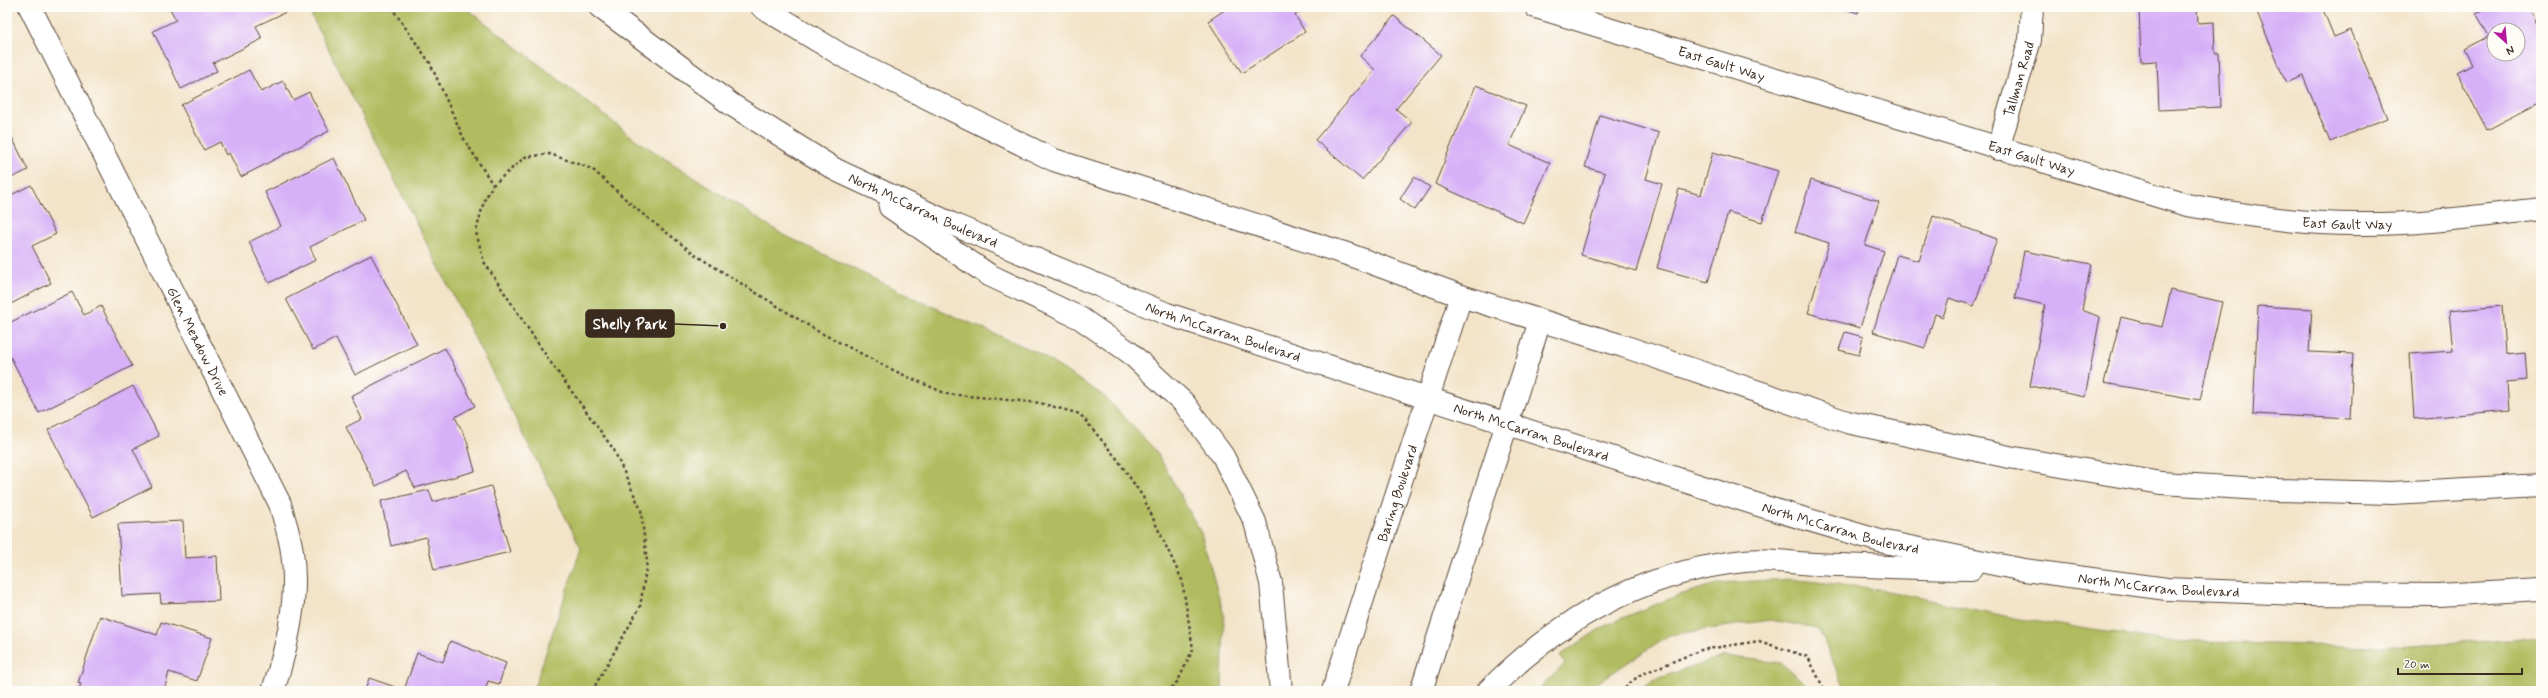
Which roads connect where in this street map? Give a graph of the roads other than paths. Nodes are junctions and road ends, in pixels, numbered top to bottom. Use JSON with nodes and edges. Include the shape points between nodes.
{"nodes":[{"id":1,"x":30,"y":7,"type":"edge"},
{"id":2,"x":600,"y":7,"type":"edge"},
{"id":3,"x":762,"y":7,"type":"edge"},
{"id":4,"x":1536,"y":7,"type":"edge"},
{"id":5,"x":2032,"y":7,"type":"edge"},
{"id":6,"x":1998,"y":149,"type":"junction"},
{"id":7,"x":836,"y":170,"type":"junction"},
{"id":8,"x":2541,"y":209,"type":"edge"},
{"id":9,"x":1461,"y":296,"type":"junction"},
{"id":10,"x":1540,"y":321,"type":"junction"},
{"id":11,"x":1427,"y":397,"type":"junction"},
{"id":12,"x":1506,"y":423,"type":"junction"},
{"id":13,"x":2541,"y":485,"type":"edge"},
{"id":14,"x":2024,"y":570,"type":"junction"},
{"id":15,"x":2541,"y":589,"type":"edge"},
{"id":16,"x":273,"y":691,"type":"edge"},
{"id":17,"x":1282,"y":691,"type":"edge"},
{"id":18,"x":1333,"y":691,"type":"edge"},
{"id":19,"x":1420,"y":691,"type":"edge"},
{"id":20,"x":1488,"y":691,"type":"edge"}],
"edges":[{"from":1,"to":16,"type":"main road","name":"Glen Meadow Drive","via":[[280,504],[292,552],[295,599],[285,653]]},
{"from":2,"to":7,"type":"main road","name":"North McCarran Boulevard","via":[[732,105]]},
{"from":3,"to":9,"type":"main road","via":[[848,59],[1054,160],[1350,255]]},
{"from":4,"to":6,"type":"main road","name":"East Gault Way"},
{"from":5,"to":6,"type":"main road","name":"Tallman Road","via":[[2030,40]]},
{"from":6,"to":8,"type":"main road","name":"East Gault Way","via":[[2188,205],[2270,220],[2357,224],[2463,218]]},
{"from":7,"to":11,"type":"main road","name":"North McCarran Boulevard","via":[[952,224],[1167,314]]},
{"from":7,"to":17,"type":"main road","via":[[989,275],[1080,318],[1129,352],[1184,402],[1223,456],[1255,522],[1271,583]]},
{"from":9,"to":10,"type":"main road"},
{"from":9,"to":11,"type":"main road","name":"Baring Boulevard"},
{"from":10,"to":12,"type":"main road"},
{"from":10,"to":13,"type":"main road","via":[[1847,422],[2009,457],[2153,482],[2278,490],[2392,493]]},
{"from":11,"to":12,"type":"main road","name":"North McCarran Boulevard"},
{"from":11,"to":18,"type":"main road","name":"Baring Boulevard"},
{"from":12,"to":14,"type":"main road","name":"North McCarran Boulevard","via":[[1758,505],[1880,541]]},
{"from":12,"to":19,"type":"main road"},
{"from":14,"to":15,"type":"main road","name":"North McCarran Boulevard","via":[[2167,589],[2299,594],[2438,595]]},
{"from":14,"to":20,"type":"main road","via":[[1922,569],[1745,561],[1708,567],[1628,591],[1592,609],[1527,653]]}]}
